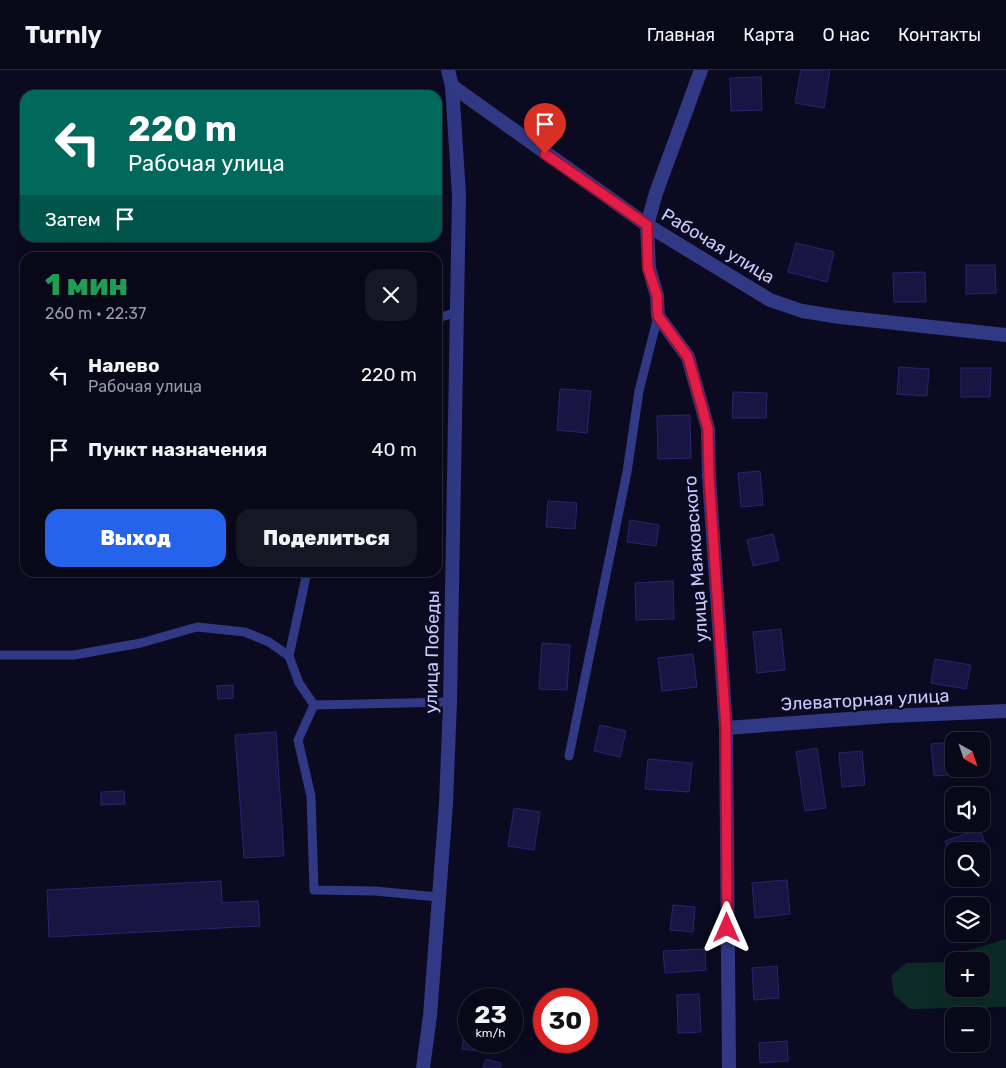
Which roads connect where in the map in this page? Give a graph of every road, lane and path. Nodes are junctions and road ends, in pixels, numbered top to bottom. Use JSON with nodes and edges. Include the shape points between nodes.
{"nodes":[{"id":1,"x":448,"y":70,"type":"edge"},
{"id":2,"x":701,"y":70,"type":"edge"},
{"id":3,"x":452,"y":86,"type":"junction"},
{"id":4,"x":647,"y":225,"type":"junction"},
{"id":5,"x":457,"y":312,"type":"junction"},
{"id":6,"x":658,"y":316,"type":"junction"},
{"id":7,"x":442,"y":317,"type":"edge"},
{"id":8,"x":1006,"y":335,"type":"edge"},
{"id":9,"x":306,"y":577,"type":"edge"},
{"id":10,"x":0,"y":655,"type":"edge"},
{"id":11,"x":289,"y":656,"type":"junction"},
{"id":12,"x":450,"y":702,"type":"junction"},
{"id":13,"x":314,"y":705,"type":"junction"},
{"id":14,"x":1006,"y":712,"type":"edge"},
{"id":15,"x":726,"y":728,"type":"junction"},
{"id":16,"x":569,"y":756,"type":"dead end"},
{"id":17,"x":438,"y":897,"type":"junction"},
{"id":18,"x":423,"y":1068,"type":"edge"},
{"id":19,"x":728,"y":1068,"type":"edge"}],
"edges":[{"from":1,"to":3,"type":"street","name":"улица Победы"},
{"from":2,"to":4,"type":"street"},
{"from":3,"to":4,"type":"street","name":"Рабочая улица"},
{"from":3,"to":5,"type":"street","name":"улица Победы","via":[[458,195]]},
{"from":4,"to":6,"type":"street","via":[[648,268],[657,296]]},
{"from":4,"to":8,"type":"street","name":"Рабочая улица","via":[[770,300],[802,311]]},
{"from":5,"to":7,"type":"lane"},
{"from":5,"to":12,"type":"street","name":"улица Победы"},
{"from":6,"to":15,"type":"street","name":"улица Маяковского","via":[[688,357],[708,429]]},
{"from":6,"to":16,"type":"lane","via":[[639,391],[627,472]]},
{"from":9,"to":11,"type":"lane"},
{"from":10,"to":11,"type":"lane","via":[[74,655],[140,644],[197,627],[245,632],[270,642]]},
{"from":11,"to":13,"type":"lane","via":[[299,682]]},
{"from":12,"to":13,"type":"lane"},
{"from":12,"to":17,"type":"street","name":"улица Победы"},
{"from":13,"to":17,"type":"lane","via":[[298,740],[311,796],[314,890]]},
{"from":14,"to":15,"type":"street","name":"Элеваторная улица","via":[[889,716]]},
{"from":15,"to":19,"type":"street","name":"улица Маяковского"},
{"from":17,"to":18,"type":"street","name":"улица Победы"}]}
